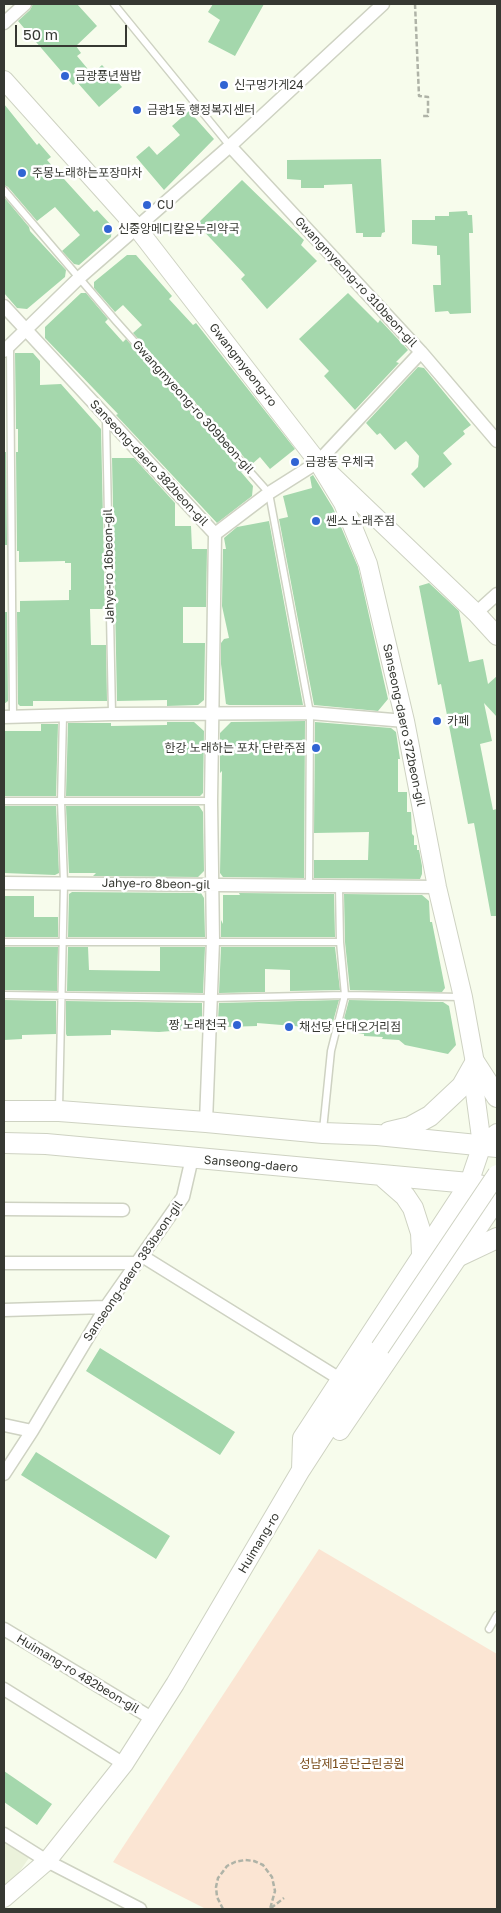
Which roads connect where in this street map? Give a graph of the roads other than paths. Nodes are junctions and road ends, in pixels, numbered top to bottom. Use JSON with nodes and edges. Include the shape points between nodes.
{"nodes":[{"id":1,"x":25,"y":4,"type":"edge"},
{"id":2,"x":114,"y":4,"type":"edge"},
{"id":3,"x":383,"y":4,"type":"edge"},
{"id":4,"x":4,"y":23,"type":"edge"},
{"id":5,"x":4,"y":80,"type":"edge"},
{"id":6,"x":230,"y":146,"type":"junction"},
{"id":7,"x":4,"y":190,"type":"edge"},
{"id":8,"x":137,"y":228,"type":"junction"},
{"id":9,"x":79,"y":278,"type":"junction"},
{"id":10,"x":4,"y":306,"type":"edge"},
{"id":11,"x":25,"y":330,"type":"junction"},
{"id":12,"x":7,"y":348,"type":"edge"},
{"id":13,"x":421,"y":352,"type":"junction"},
{"id":14,"x":106,"y":418,"type":"junction"},
{"id":15,"x":497,"y":441,"type":"edge"},
{"id":16,"x":318,"y":462,"type":"junction"},
{"id":17,"x":269,"y":493,"type":"junction"},
{"id":18,"x":214,"y":534,"type":"junction"},
{"id":19,"x":497,"y":594,"type":"edge"},
{"id":20,"x":476,"y":613,"type":"junction"},
{"id":21,"x":497,"y":636,"type":"edge"},
{"id":22,"x":4,"y":645,"type":"edge"},
{"id":23,"x":12,"y":645,"type":"junction"},
{"id":24,"x":310,"y":713,"type":"junction"},
{"id":25,"x":112,"y":714,"type":"junction"},
{"id":26,"x":212,"y":714,"type":"junction"},
{"id":27,"x":63,"y":716,"type":"junction"},
{"id":28,"x":8,"y":717,"type":"edge"},
{"id":29,"x":404,"y":721,"type":"junction"},
{"id":30,"x":4,"y":800,"type":"edge"},
{"id":31,"x":61,"y":801,"type":"junction"},
{"id":32,"x":211,"y":801,"type":"junction"},
{"id":33,"x":4,"y":883,"type":"edge"},
{"id":34,"x":64,"y":883,"type":"junction"},
{"id":35,"x":213,"y":884,"type":"junction"},
{"id":36,"x":308,"y":886,"type":"junction"},
{"id":37,"x":437,"y":886,"type":"junction"},
{"id":38,"x":339,"y":887,"type":"junction"},
{"id":39,"x":213,"y":941,"type":"junction"},
{"id":40,"x":4,"y":942,"type":"edge"},
{"id":41,"x":63,"y":942,"type":"junction"},
{"id":42,"x":340,"y":942,"type":"junction"},
{"id":43,"x":4,"y":995,"type":"edge"},
{"id":44,"x":62,"y":995,"type":"junction"},
{"id":45,"x":345,"y":995,"type":"junction"},
{"id":46,"x":463,"y":997,"type":"junction"},
{"id":47,"x":212,"y":998,"type":"junction"},
{"id":48,"x":475,"y":1063,"type":"junction"},
{"id":49,"x":497,"y":1097,"type":"edge"},
{"id":50,"x":4,"y":1111,"type":"edge"},
{"id":51,"x":59,"y":1111,"type":"junction"},
{"id":52,"x":206,"y":1122,"type":"junction"},
{"id":53,"x":323,"y":1133,"type":"junction"},
{"id":54,"x":377,"y":1135,"type":"junction"},
{"id":55,"x":492,"y":1142,"type":"edge"},
{"id":56,"x":4,"y":1143,"type":"edge"},
{"id":57,"x":192,"y":1158,"type":"junction"},
{"id":58,"x":497,"y":1174,"type":"edge"},
{"id":59,"x":381,"y":1175,"type":"junction"},
{"id":60,"x":469,"y":1183,"type":"junction"},
{"id":61,"x":497,"y":1189,"type":"edge"},
{"id":62,"x":497,"y":1200,"type":"edge"},
{"id":63,"x":4,"y":1209,"type":"edge"},
{"id":64,"x":122,"y":1210,"type":"dead end"},
{"id":65,"x":497,"y":1238,"type":"edge"},
{"id":66,"x":422,"y":1254,"type":"junction"},
{"id":67,"x":459,"y":1256,"type":"junction"},
{"id":68,"x":139,"y":1259,"type":"junction"},
{"id":69,"x":4,"y":1263,"type":"edge"},
{"id":70,"x":106,"y":1307,"type":"junction"},
{"id":71,"x":4,"y":1310,"type":"edge"},
{"id":72,"x":340,"y":1379,"type":"junction"},
{"id":73,"x":4,"y":1425,"type":"edge"},
{"id":74,"x":32,"y":1431,"type":"junction"},
{"id":75,"x":302,"y":1470,"type":"junction"},
{"id":76,"x":4,"y":1474,"type":"edge"},
{"id":77,"x":497,"y":1615,"type":"edge"},
{"id":78,"x":4,"y":1629,"type":"edge"},
{"id":79,"x":489,"y":1629,"type":"dead end"},
{"id":80,"x":4,"y":1689,"type":"edge"},
{"id":81,"x":153,"y":1719,"type":"junction"},
{"id":82,"x":124,"y":1764,"type":"junction"},
{"id":83,"x":4,"y":1834,"type":"edge"},
{"id":84,"x":47,"y":1862,"type":"junction"},
{"id":85,"x":4,"y":1898,"type":"edge"},
{"id":86,"x":140,"y":1909,"type":"edge"}],
"edges":[{"from":1,"to":4,"type":"street"},
{"from":2,"to":6,"type":"lane"},
{"from":3,"to":6,"type":"street"},
{"from":5,"to":8,"type":"main road","name":"Gwangmyeong-ro"},
{"from":6,"to":8,"type":"street"},
{"from":6,"to":13,"type":"street","name":"Gwangmyeong-ro 310beon-gil"},
{"from":7,"to":9,"type":"lane","name":"Gwangmyeong-ro 309beon-gil"},
{"from":8,"to":9,"type":"street"},
{"from":8,"to":16,"type":"main road","name":"Gwangmyeong-ro"},
{"from":9,"to":11,"type":"street"},
{"from":9,"to":17,"type":"lane","name":"Gwangmyeong-ro 309beon-gil"},
{"from":10,"to":11,"type":"street","name":"Sanseong-daero 382beon-gil"},
{"from":11,"to":12,"type":"street"},
{"from":11,"to":14,"type":"street","name":"Sanseong-daero 382beon-gil"},
{"from":12,"to":23,"type":"lane"},
{"from":13,"to":15,"type":"street"},
{"from":13,"to":16,"type":"street","name":"Gwangmyeong-ro 310beon-gil"},
{"from":14,"to":18,"type":"street","name":"Sanseong-daero 382beon-gil"},
{"from":14,"to":25,"type":"lane","name":"Jahye-ro 16beon-gil"},
{"from":16,"to":17,"type":"street"},
{"from":16,"to":20,"type":"main road","name":"Gwangmyeong-ro"},
{"from":16,"to":29,"type":"main road","name":"Sanseong-daero 372beon-gil","via":[[343,503],[368,564]]},
{"from":17,"to":18,"type":"street"},
{"from":17,"to":24,"type":"lane"},
{"from":18,"to":26,"type":"street","name":"Sanseong-daero 382beon-gil"},
{"from":19,"to":20,"type":"street"},
{"from":20,"to":21,"type":"main road","name":"Gwangmyeong-ro"},
{"from":22,"to":23,"type":"lane"},
{"from":23,"to":28,"type":"lane"},
{"from":24,"to":26,"type":"street"},
{"from":24,"to":29,"type":"street"},
{"from":24,"to":36,"type":"lane"},
{"from":25,"to":26,"type":"street"},
{"from":25,"to":27,"type":"street"},
{"from":26,"to":32,"type":"street","name":"Sanseong-daero 382beon-gil"},
{"from":27,"to":28,"type":"street"},
{"from":27,"to":31,"type":"lane"},
{"from":29,"to":37,"type":"main road","name":"Sanseong-daero 372beon-gil"},
{"from":30,"to":31,"type":"lane"},
{"from":31,"to":32,"type":"lane"},
{"from":31,"to":34,"type":"lane"},
{"from":32,"to":35,"type":"street","name":"Sanseong-daero 382beon-gil"},
{"from":33,"to":34,"type":"street","name":"Jahye-ro 8beon-gil"},
{"from":34,"to":35,"type":"street","name":"Jahye-ro 8beon-gil"},
{"from":34,"to":41,"type":"lane"},
{"from":35,"to":36,"type":"street","name":"Jahye-ro 8beon-gil"},
{"from":35,"to":39,"type":"street","name":"Sanseong-daero 382beon-gil"},
{"from":36,"to":38,"type":"street","name":"Jahye-ro 8beon-gil"},
{"from":37,"to":38,"type":"street","name":"Jahye-ro 8beon-gil"},
{"from":37,"to":46,"type":"main road","name":"Sanseong-daero 372beon-gil"},
{"from":38,"to":42,"type":"lane"},
{"from":39,"to":41,"type":"lane"},
{"from":39,"to":42,"type":"lane"},
{"from":39,"to":47,"type":"street","name":"Sanseong-daero 382beon-gil"},
{"from":40,"to":41,"type":"lane"},
{"from":41,"to":44,"type":"lane"},
{"from":42,"to":45,"type":"lane"},
{"from":43,"to":44,"type":"lane"},
{"from":44,"to":47,"type":"lane"},
{"from":44,"to":51,"type":"lane"},
{"from":45,"to":46,"type":"lane"},
{"from":45,"to":47,"type":"lane"},
{"from":45,"to":53,"type":"lane","via":[[331,1051]]},
{"from":46,"to":48,"type":"main road","name":"Sanseong-daero 372beon-gil"},
{"from":47,"to":52,"type":"street","name":"Sanseong-daero 382beon-gil"},
{"from":48,"to":49,"type":"main road"},
{"from":48,"to":54,"type":"main road","via":[[462,1086],[430,1116],[410,1127]]},
{"from":48,"to":55,"type":"main road","name":"Sanseong-daero 372beon-gil","via":[[476,1092]]},
{"from":50,"to":51,"type":"main road"},
{"from":51,"to":52,"type":"main road"},
{"from":52,"to":53,"type":"main road"},
{"from":53,"to":54,"type":"main road"},
{"from":54,"to":55,"type":"main road"},
{"from":55,"to":60,"type":"main road"},
{"from":56,"to":57,"type":"main road","name":"Sanseong-daero"},
{"from":57,"to":59,"type":"main road","name":"Sanseong-daero"},
{"from":57,"to":68,"type":"street","name":"Sanseong-daero 383beon-gil","via":[[183,1197]]},
{"from":58,"to":75,"type":"main road","name":"Huimang-ro","bridge":true},
{"from":59,"to":60,"type":"main road","name":"Sanseong-daero"},
{"from":59,"to":66,"type":"main road","via":[[405,1196],[413,1208],[421,1233]]},
{"from":60,"to":61,"type":"main road","name":"Sanseong-daero"},
{"from":60,"to":66,"type":"main road"},
{"from":62,"to":67,"type":"main road"},
{"from":63,"to":64,"type":"street"},
{"from":65,"to":67,"type":"main road"},
{"from":66,"to":72,"type":"main road"},
{"from":67,"to":75,"type":"main road","via":[[328,1448]]},
{"from":68,"to":69,"type":"street"},
{"from":68,"to":70,"type":"street","name":"Sanseong-daero 383beon-gil"},
{"from":68,"to":72,"type":"street"},
{"from":70,"to":71,"type":"street"},
{"from":70,"to":74,"type":"street","name":"Sanseong-daero 383beon-gil"},
{"from":72,"to":75,"type":"main road","via":[[302,1438]]},
{"from":73,"to":74,"type":"street"},
{"from":74,"to":76,"type":"street","name":"Sanseong-daero 383beon-gil"},
{"from":75,"to":81,"type":"main road","name":"Huimang-ro"},
{"from":77,"to":79,"type":"lane"},
{"from":78,"to":81,"type":"street","name":"Huimang-ro 482beon-gil"},
{"from":80,"to":82,"type":"street"},
{"from":81,"to":82,"type":"main road","name":"Huimang-ro"},
{"from":82,"to":84,"type":"main road","name":"Huimang-ro"},
{"from":83,"to":84,"type":"street"},
{"from":84,"to":85,"type":"main road","name":"Huimang-ro"},
{"from":84,"to":86,"type":"street"}]}
